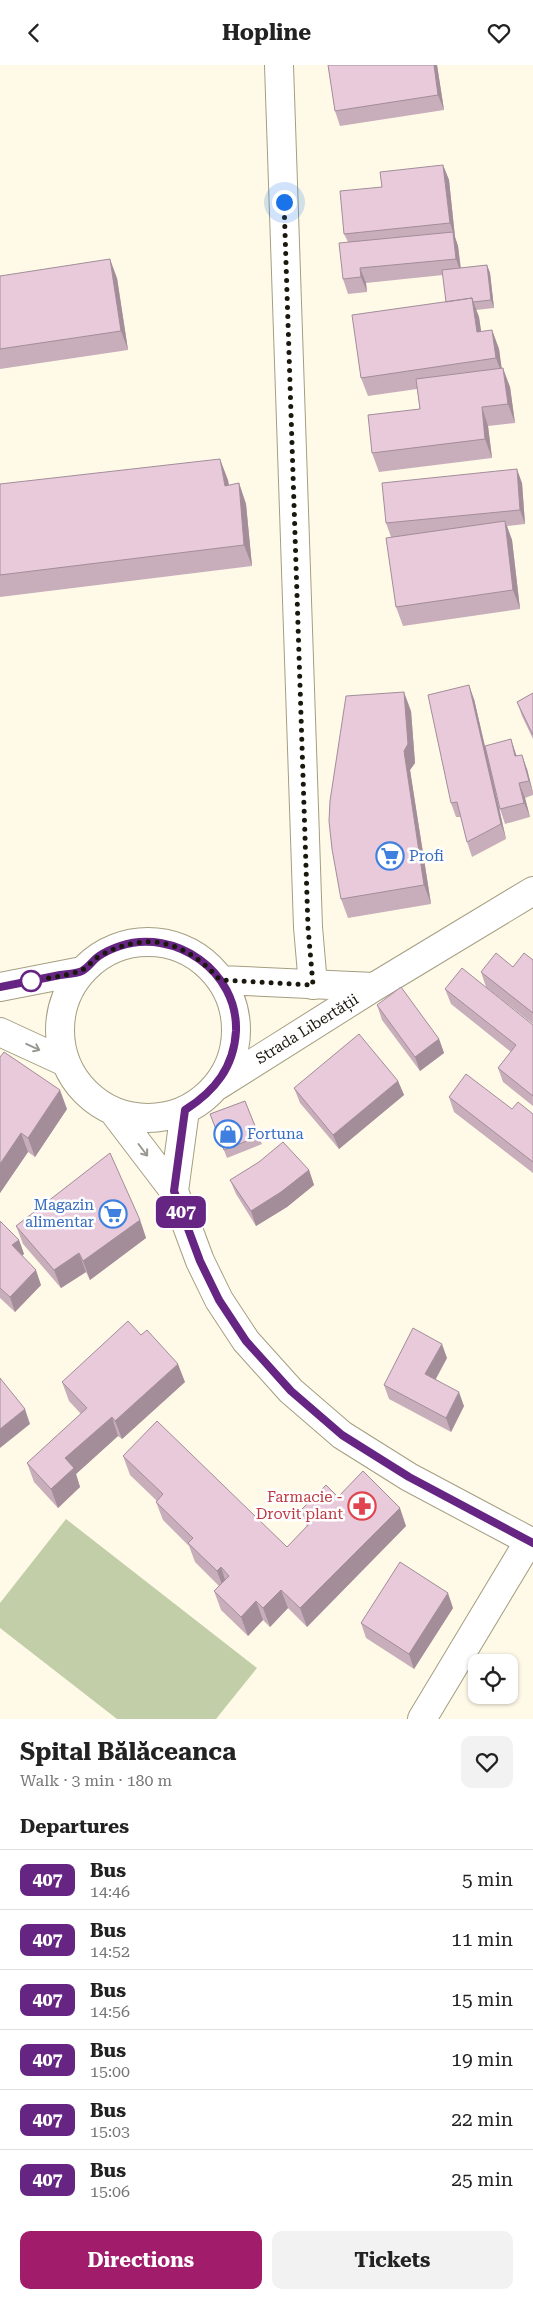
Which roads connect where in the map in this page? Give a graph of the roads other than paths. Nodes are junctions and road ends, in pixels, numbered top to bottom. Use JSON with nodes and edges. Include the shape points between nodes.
{"nodes":[{"id":1,"x":279,"y":65,"type":"edge"},
{"id":2,"x":533,"y":891,"type":"edge"},
{"id":3,"x":82,"y":971,"type":"junction"},
{"id":4,"x":220,"y":980,"type":"junction"},
{"id":5,"x":313,"y":985,"type":"junction"},
{"id":6,"x":0,"y":987,"type":"edge"},
{"id":7,"x":374,"y":987,"type":"junction"},
{"id":8,"x":0,"y":1031,"type":"edge"},
{"id":9,"x":65,"y":1062,"type":"junction"},
{"id":10,"x":215,"y":1087,"type":"junction"},
{"id":11,"x":185,"y":1110,"type":"junction"},
{"id":12,"x":113,"y":1111,"type":"junction"},
{"id":13,"x":174,"y":1191,"type":"junction"},
{"id":14,"x":531,"y":1542,"type":"edge"},
{"id":15,"x":422,"y":1719,"type":"edge"}],
"edges":[{"from":1,"to":5,"type":"street","via":[[308,927]]},
{"from":2,"to":7,"type":"street","name":"Strada Libertății"},
{"from":3,"to":4,"type":"street","name":"Strada Libertății","via":[[99,956],[120,946],[142,942],[165,943],[186,950],[205,963]]},
{"from":3,"to":6,"type":"street"},
{"from":3,"to":9,"type":"street","via":[[68,991],[60,1014],[59,1039]]},
{"from":4,"to":5,"type":"street","name":"Strada Libertății"},
{"from":4,"to":10,"type":"street","name":"Strada Libertății","via":[[231,1000],[235,1046],[228,1068]]},
{"from":5,"to":7,"type":"street","name":"Strada Libertății"},
{"from":7,"to":10,"type":"street","name":"Strada Libertății"},
{"from":8,"to":9,"type":"street","one_way":true},
{"from":9,"to":12,"type":"street","name":"Strada Libertății","via":[[76,1083],[93,1100]]},
{"from":10,"to":11,"type":"street","name":"Strada Libertății"},
{"from":11,"to":12,"type":"street","name":"Strada Libertății","via":[[162,1117],[137,1118]]},
{"from":11,"to":13,"type":"street"},
{"from":12,"to":13,"type":"street","one_way":true},
{"from":13,"to":14,"type":"street","via":[[200,1261],[219,1300],[246,1341],[291,1391],[342,1435],[409,1477]]},
{"from":14,"to":15,"type":"street"}]}
